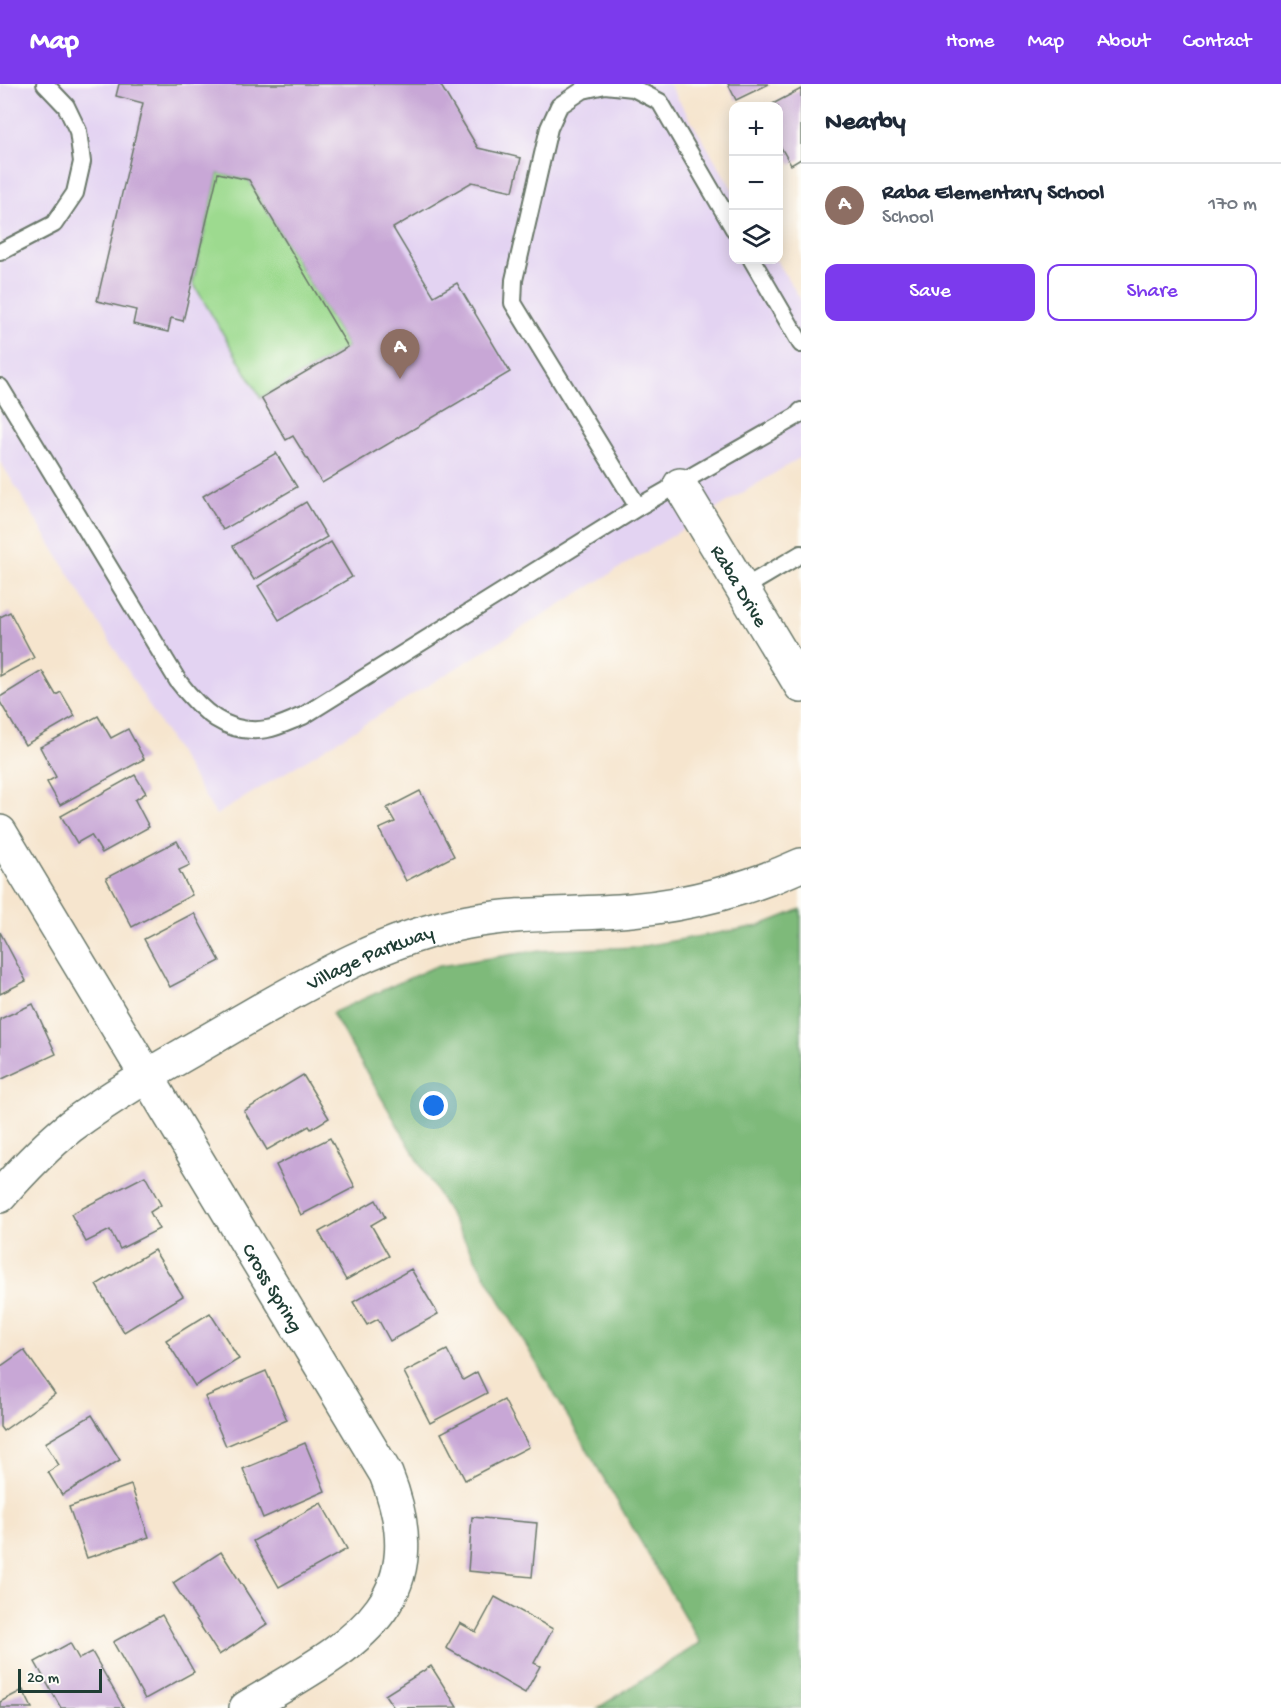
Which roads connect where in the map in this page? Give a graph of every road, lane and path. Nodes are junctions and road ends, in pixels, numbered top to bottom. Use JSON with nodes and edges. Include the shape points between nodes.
{"nodes":[{"id":1,"x":45,"y":84,"type":"edge"},
{"id":2,"x":729,"y":220,"type":"edge"},
{"id":3,"x":0,"y":252,"type":"edge"},
{"id":4,"x":754,"y":264,"type":"edge"},
{"id":5,"x":801,"y":344,"type":"edge"},
{"id":6,"x":0,"y":387,"type":"edge"},
{"id":7,"x":801,"y":411,"type":"edge"},
{"id":8,"x":680,"y":485,"type":"junction"},
{"id":9,"x":638,"y":507,"type":"junction"},
{"id":10,"x":801,"y":554,"type":"edge"},
{"id":11,"x":742,"y":589,"type":"junction"},
{"id":12,"x":801,"y":686,"type":"edge"},
{"id":13,"x":0,"y":832,"type":"edge"},
{"id":14,"x":801,"y":865,"type":"edge"},
{"id":15,"x":148,"y":1076,"type":"junction"},
{"id":16,"x":0,"y":1196,"type":"edge"},
{"id":17,"x":246,"y":1708,"type":"edge"}],
"edges":[{"from":1,"to":3,"type":"lane","via":[[66,106],[78,131],[82,162],[75,193],[54,224]]},
{"from":2,"to":9,"type":"lane","via":[[660,102],[633,88],[605,85],[583,90],[559,106],[549,128],[514,280],[513,303]]},
{"from":4,"to":5,"type":"lane"},
{"from":6,"to":9,"type":"lane","via":[[178,681],[197,707],[218,721],[242,729],[267,729],[303,716]]},
{"from":7,"to":8,"type":"lane"},
{"from":8,"to":9,"type":"lane"},
{"from":8,"to":11,"type":"street","name":"Raba Drive"},
{"from":10,"to":11,"type":"lane"},
{"from":11,"to":12,"type":"street","name":"Raba Drive"},
{"from":13,"to":15,"type":"street","name":"Cross Spring"},
{"from":14,"to":15,"type":"street","name":"Village Parkway","via":[[748,885],[684,902],[631,910],[520,914],[414,935],[316,978]]},
{"from":15,"to":16,"type":"street","name":"Village Parkway","via":[[70,1127]]},
{"from":15,"to":17,"type":"street","name":"Cross Spring","via":[[386,1474],[398,1504],[402,1535],[400,1570],[389,1600],[363,1631]]}]}
